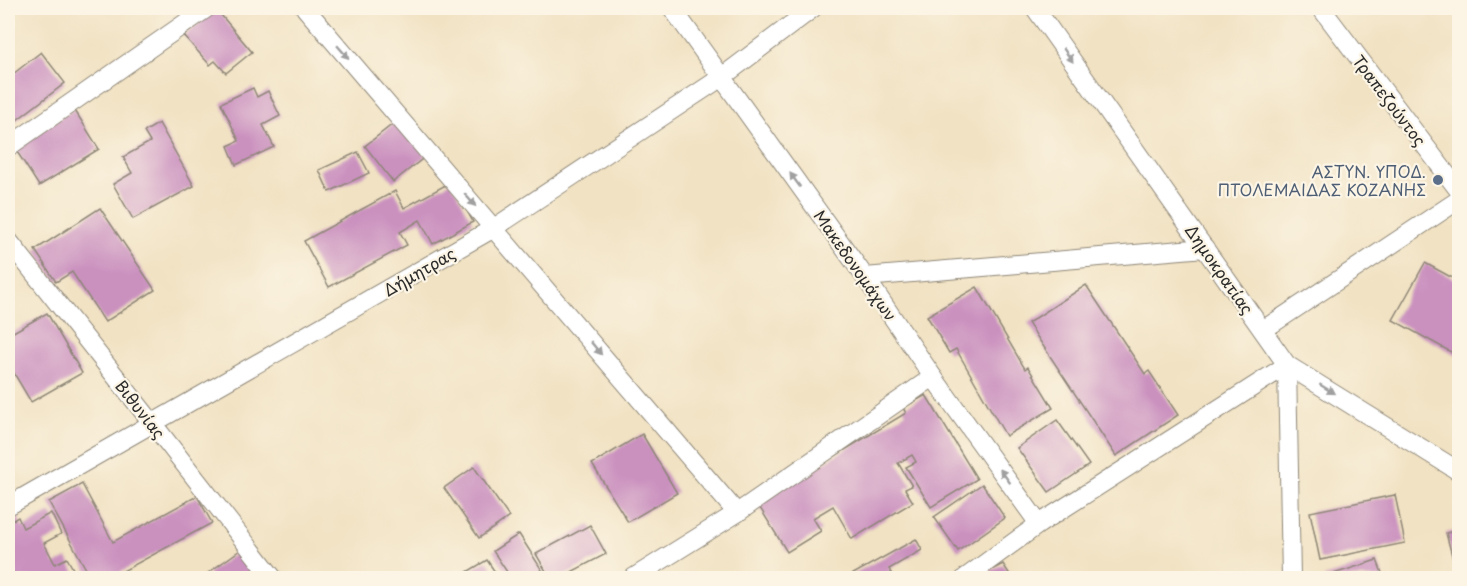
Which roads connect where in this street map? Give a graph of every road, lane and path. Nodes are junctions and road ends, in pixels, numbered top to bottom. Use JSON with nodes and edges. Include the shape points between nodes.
{"nodes":[{"id":1,"x":207,"y":8,"type":"edge"},
{"id":2,"x":305,"y":8,"type":"edge"},
{"id":3,"x":672,"y":8,"type":"edge"},
{"id":4,"x":813,"y":8,"type":"edge"},
{"id":5,"x":1035,"y":8,"type":"edge"},
{"id":6,"x":1322,"y":8,"type":"edge"},
{"id":7,"x":722,"y":77,"type":"junction"},
{"id":8,"x":8,"y":147,"type":"edge"},
{"id":9,"x":1460,"y":192,"type":"edge"},
{"id":10,"x":1460,"y":199,"type":"edge"},
{"id":11,"x":494,"y":228,"type":"junction"},
{"id":12,"x":8,"y":240,"type":"edge"},
{"id":13,"x":1205,"y":248,"type":"junction"},
{"id":14,"x":865,"y":277,"type":"junction"},
{"id":15,"x":1263,"y":330,"type":"junction"},
{"id":16,"x":1287,"y":365,"type":"junction"},
{"id":17,"x":933,"y":377,"type":"junction"},
{"id":18,"x":153,"y":424,"type":"junction"},
{"id":19,"x":1460,"y":472,"type":"edge"},
{"id":20,"x":8,"y":506,"type":"edge"},
{"id":21,"x":736,"y":513,"type":"junction"},
{"id":22,"x":1039,"y":524,"type":"junction"},
{"id":23,"x":273,"y":579,"type":"edge"},
{"id":24,"x":633,"y":579,"type":"edge"},
{"id":25,"x":965,"y":579,"type":"edge"},
{"id":26,"x":1291,"y":579,"type":"edge"}],
"edges":[{"from":1,"to":8,"type":"street"},
{"from":2,"to":11,"type":"street","one_way":true},
{"from":3,"to":7,"type":"street","name":"Μακεδονομάχων"},
{"from":4,"to":7,"type":"street","name":"Δήμητρας"},
{"from":5,"to":13,"type":"street","name":"Δημοκρατίας","one_way":true},
{"from":6,"to":9,"type":"street","name":"Τραπεζούντος"},
{"from":7,"to":11,"type":"street","name":"Δήμητρας"},
{"from":14,"to":7,"type":"street","name":"Μακεδονομάχων","one_way":true},
{"from":10,"to":15,"type":"street"},
{"from":11,"to":18,"type":"street","name":"Δήμητρας"},
{"from":11,"to":21,"type":"street","one_way":true},
{"from":12,"to":18,"type":"street","name":"Βιθυνίας"},
{"from":13,"to":14,"type":"street"},
{"from":13,"to":15,"type":"street","name":"Δημοκρατίας"},
{"from":14,"to":17,"type":"street","name":"Μακεδονομάχων"},
{"from":15,"to":16,"type":"street","name":"Δημοκρατίας"},
{"from":16,"to":19,"type":"street","name":"Δημοκρατίας","one_way":true},
{"from":16,"to":22,"type":"street"},
{"from":16,"to":26,"type":"street"},
{"from":17,"to":21,"type":"street"},
{"from":22,"to":17,"type":"street","name":"Μακεδονομάχων","one_way":true},
{"from":18,"to":20,"type":"street","name":"Δήμητρας"},
{"from":18,"to":23,"type":"street","name":"Βιθυνίας"},
{"from":21,"to":24,"type":"street"},
{"from":22,"to":25,"type":"street"}]}
